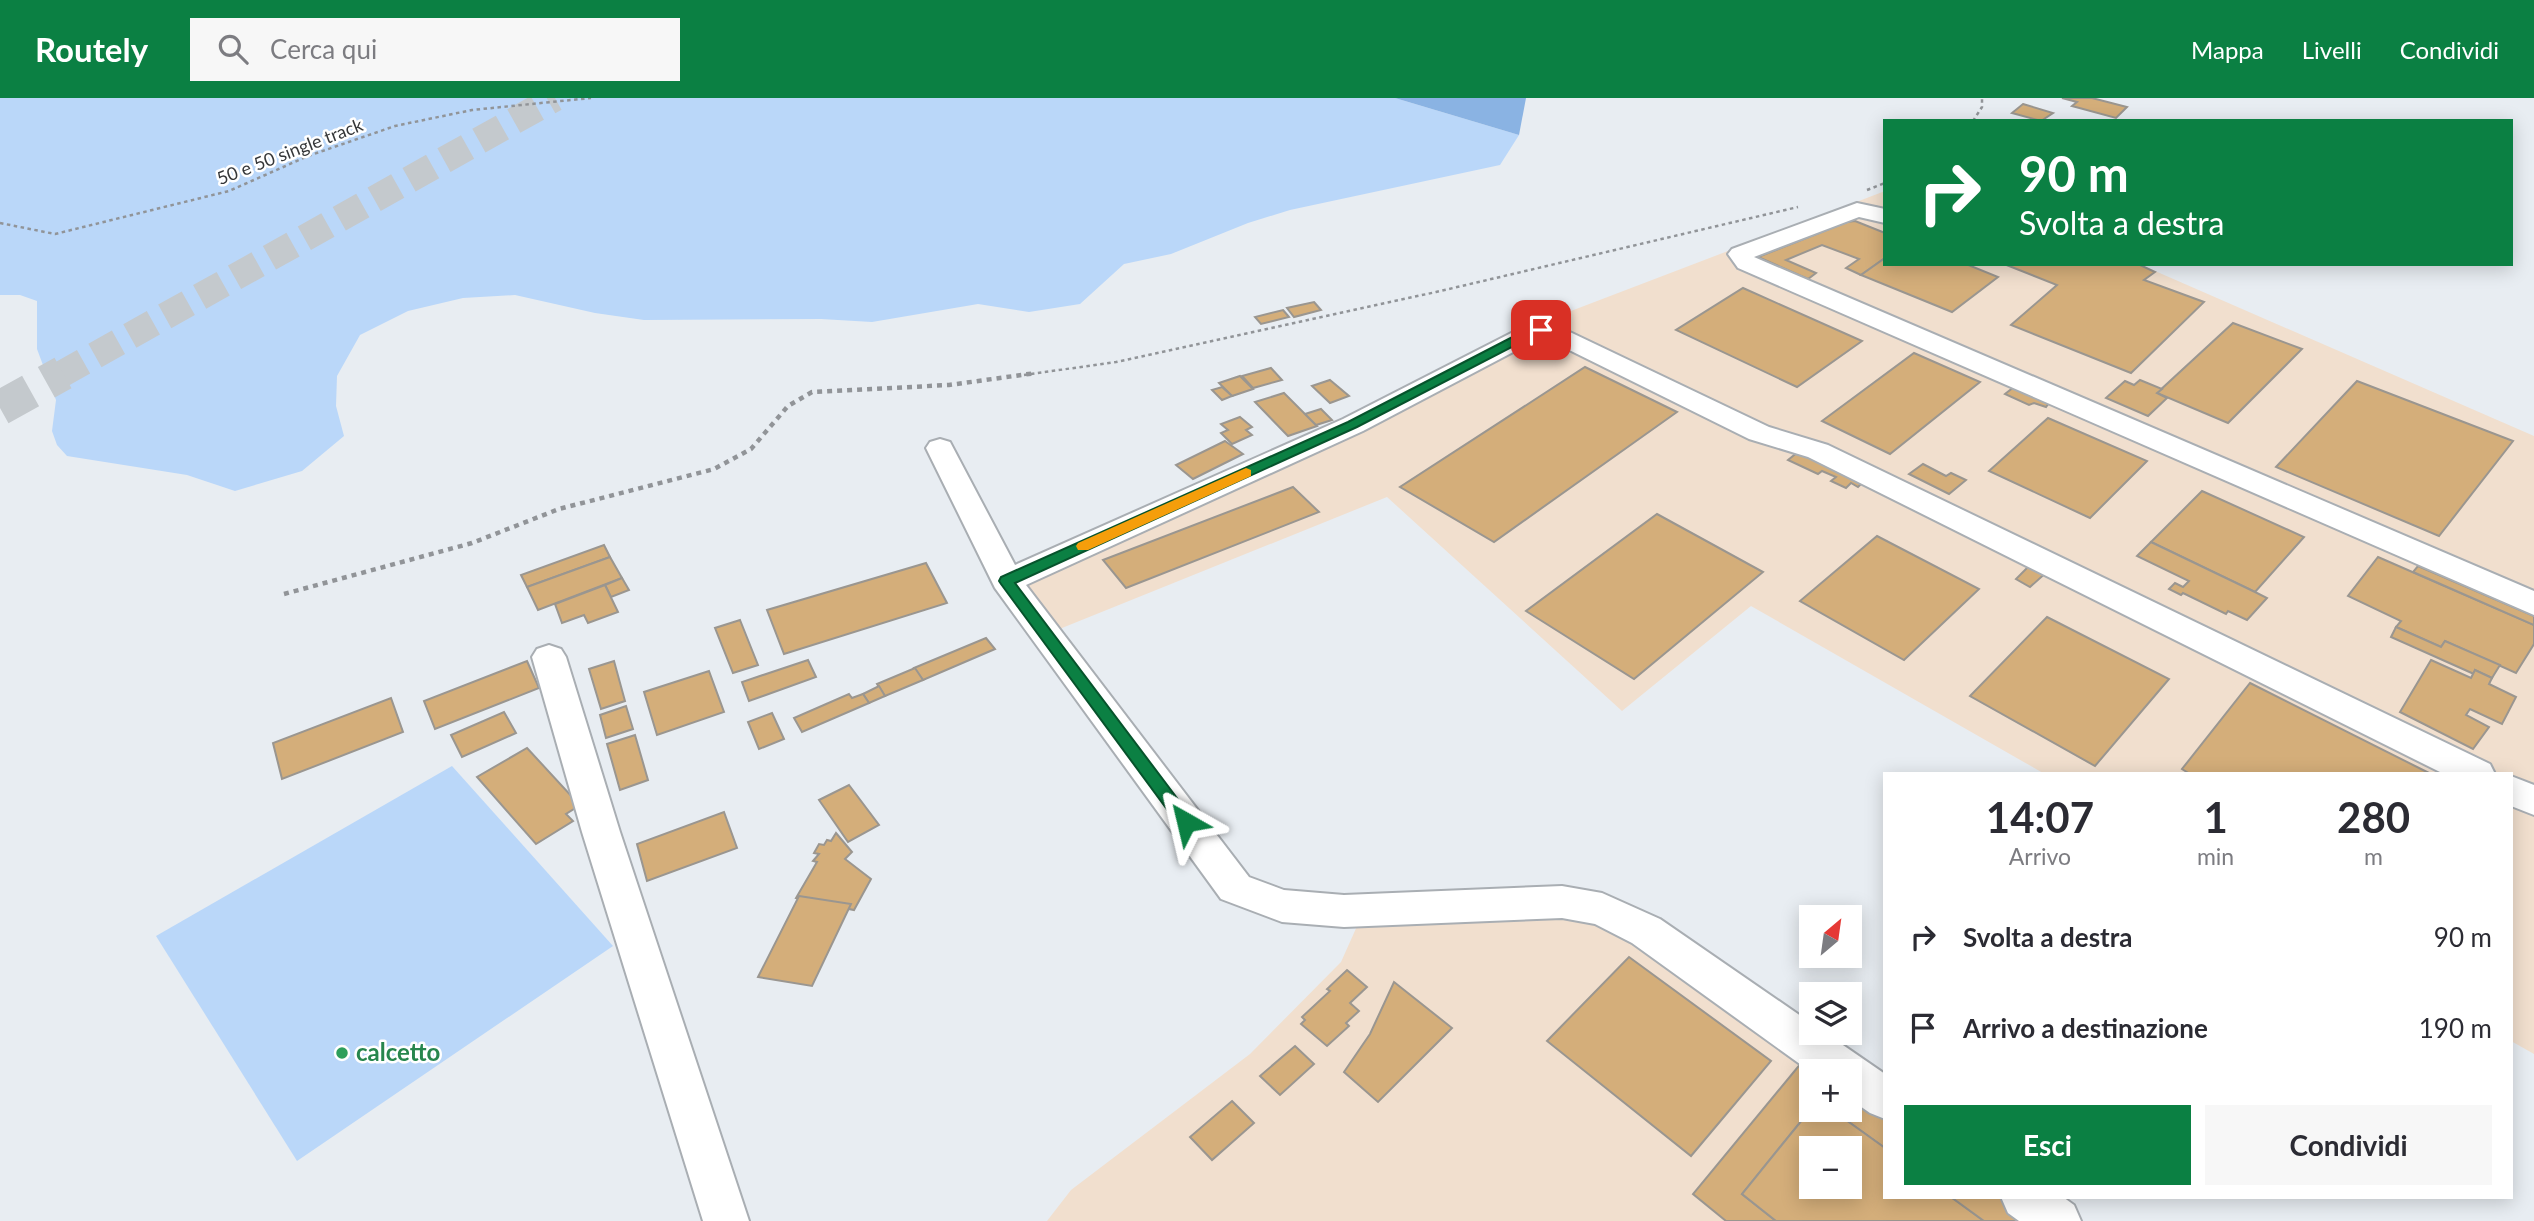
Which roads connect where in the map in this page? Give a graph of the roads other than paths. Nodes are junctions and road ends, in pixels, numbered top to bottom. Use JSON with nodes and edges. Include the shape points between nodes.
{"nodes":[{"id":1,"x":1883,"y":216,"type":"edge"},
{"id":2,"x":940,"y":448,"type":"dead end"},
{"id":3,"x":1006,"y":581,"type":"junction"},
{"id":4,"x":2534,"y":604,"type":"edge"},
{"id":5,"x":549,"y":657,"type":"dead end"},
{"id":6,"x":2473,"y":772,"type":"edge"},
{"id":7,"x":2513,"y":791,"type":"edge"},
{"id":8,"x":2534,"y":801,"type":"edge"},
{"id":9,"x":1828,"y":1059,"type":"edge"},
{"id":10,"x":1862,"y":1083,"type":"edge"},
{"id":11,"x":1883,"y":1098,"type":"edge"},
{"id":12,"x":2027,"y":1199,"type":"edge"},
{"id":13,"x":726,"y":1221,"type":"edge"},
{"id":14,"x":2058,"y":1221,"type":"edge"}],
"edges":[{"from":1,"to":4,"type":"street","via":[[1857,210],[1741,254],[1746,263]]},
{"from":2,"to":3,"type":"street"},
{"from":3,"to":6,"type":"street","via":[[1353,425],[1530,333],[1551,331],[1759,433],[1818,451]]},
{"from":3,"to":9,"type":"street","via":[[1235,888],[1282,906],[1344,911],[1562,902],[1602,909],[1646,930]]},
{"from":5,"to":13,"type":"street"},
{"from":7,"to":8,"type":"street"},
{"from":10,"to":11,"type":"street"},
{"from":12,"to":14,"type":"street"}]}
